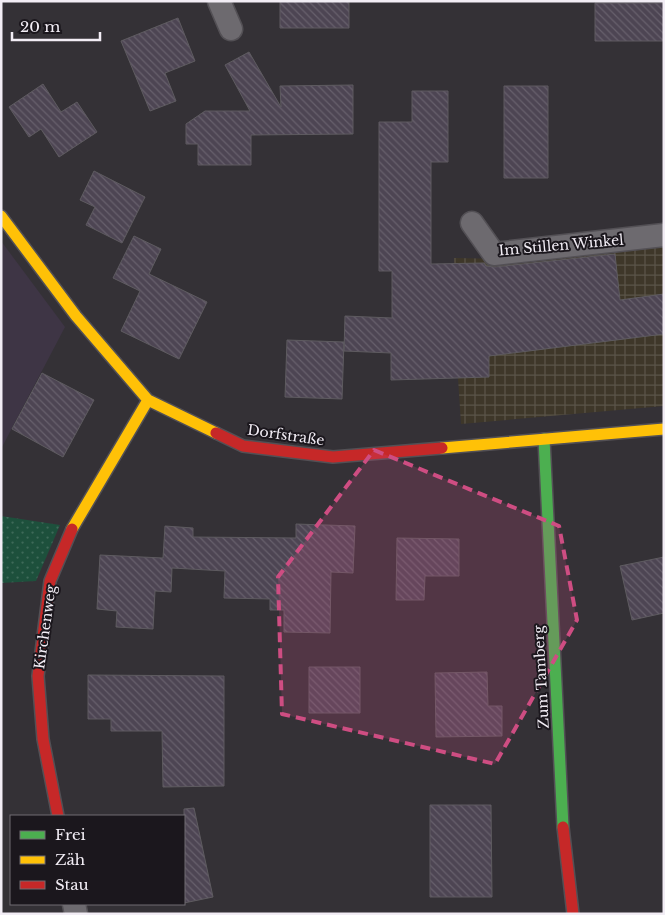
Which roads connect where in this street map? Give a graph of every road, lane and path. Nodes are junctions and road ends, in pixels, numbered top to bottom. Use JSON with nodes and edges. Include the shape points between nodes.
{"nodes":[{"id":1,"x":219,"y":1,"type":"edge"},
{"id":2,"x":231,"y":29,"type":"dead end"},
{"id":3,"x":1,"y":216,"type":"edge"},
{"id":4,"x":472,"y":224,"type":"dead end"},
{"id":5,"x":664,"y":235,"type":"edge"},
{"id":6,"x":148,"y":400,"type":"junction"},
{"id":7,"x":659,"y":433,"type":"edge"},
{"id":8,"x":544,"y":439,"type":"junction"},
{"id":9,"x":58,"y":815,"type":"edge"},
{"id":10,"x":573,"y":914,"type":"edge"}],
"edges":[{"from":1,"to":2,"type":"street"},
{"from":3,"to":6,"type":"street","name":"Dorfstraße","via":[[76,316]]},
{"from":4,"to":5,"type":"street","name":"Im Stillen Winkel","via":[[494,254]]},
{"from":6,"to":8,"type":"street","name":"Dorfstraße","via":[[243,446],[332,457]]},
{"from":6,"to":9,"type":"street","name":"Kirchenweg","via":[[74,525],[50,581],[38,676],[44,739]]},
{"from":7,"to":8,"type":"street","name":"Dorfstraße"},
{"from":8,"to":10,"type":"street","name":"Zum Tamberg","via":[[564,832]]}]}
